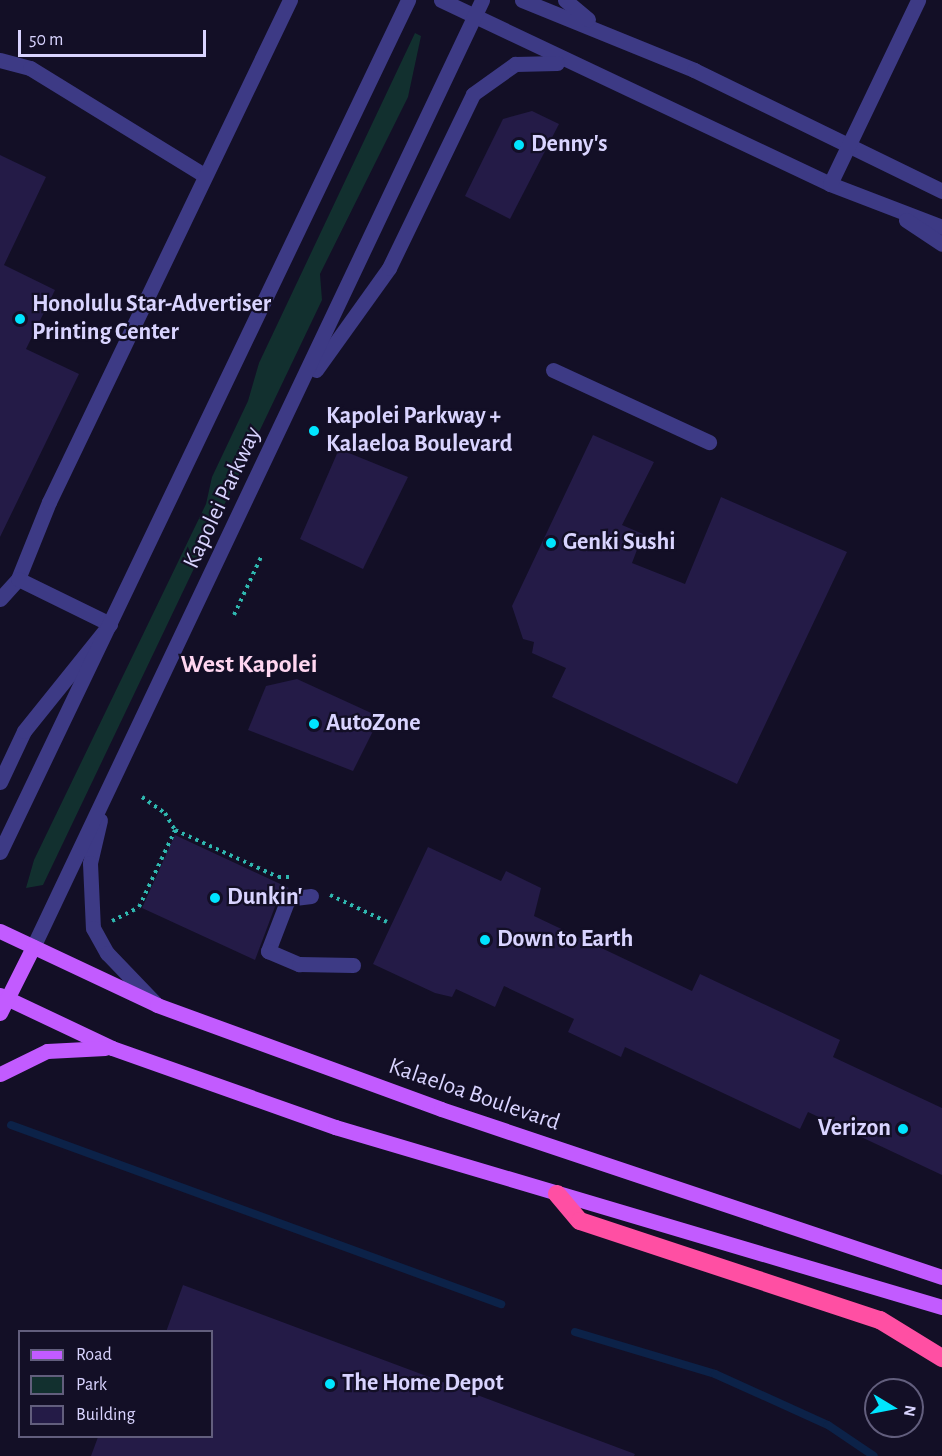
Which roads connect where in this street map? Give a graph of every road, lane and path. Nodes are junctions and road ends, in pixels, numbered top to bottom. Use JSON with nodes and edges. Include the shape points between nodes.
{"nodes":[{"id":1,"x":290,"y":0,"type":"edge"},
{"id":2,"x":408,"y":0,"type":"edge"},
{"id":3,"x":441,"y":0,"type":"edge"},
{"id":4,"x":482,"y":0,"type":"edge"},
{"id":5,"x":522,"y":0,"type":"edge"},
{"id":6,"x":565,"y":0,"type":"edge"},
{"id":7,"x":918,"y":0,"type":"edge"},
{"id":8,"x":474,"y":17,"type":"junction"},
{"id":9,"x":595,"y":25,"type":"junction"},
{"id":10,"x":0,"y":60,"type":"edge"},
{"id":11,"x":571,"y":65,"type":"junction"},
{"id":12,"x":849,"y":144,"type":"junction"},
{"id":13,"x":914,"y":174,"type":"junction"},
{"id":14,"x":204,"y":175,"type":"junction"},
{"id":15,"x":942,"y":183,"type":"edge"},
{"id":16,"x":830,"y":184,"type":"junction"},
{"id":17,"x":942,"y":191,"type":"edge"},
{"id":18,"x":891,"y":210,"type":"junction"},
{"id":19,"x":942,"y":227,"type":"edge"},
{"id":20,"x":942,"y":244,"type":"edge"},
{"id":21,"x":553,"y":370,"type":"dead end"},
{"id":22,"x":293,"y":401,"type":"junction"},
{"id":23,"x":709,"y":442,"type":"dead end"},
{"id":24,"x":261,"y":557,"type":"dead end"},
{"id":25,"x":18,"y":579,"type":"junction"},
{"id":26,"x":0,"y":599,"type":"edge"},
{"id":27,"x":234,"y":615,"type":"dead end"},
{"id":28,"x":110,"y":624,"type":"junction"},
{"id":29,"x":0,"y":782,"type":"edge"},
{"id":30,"x":106,"y":792,"type":"junction"},
{"id":31,"x":142,"y":797,"type":"dead end"},
{"id":32,"x":175,"y":830,"type":"junction"},
{"id":33,"x":0,"y":852,"type":"edge"},
{"id":34,"x":298,"y":880,"type":"dead end"},
{"id":35,"x":318,"y":894,"type":"joint"},
{"id":36,"x":387,"y":922,"type":"dead end"},
{"id":37,"x":108,"y":923,"type":"dead end"},
{"id":38,"x":0,"y":931,"type":"edge"},
{"id":39,"x":33,"y":947,"type":"junction"},
{"id":40,"x":353,"y":965,"type":"dead end"},
{"id":41,"x":2,"y":1002,"type":"edge"},
{"id":42,"x":157,"y":1005,"type":"junction"},
{"id":43,"x":112,"y":1048,"type":"junction"},
{"id":44,"x":0,"y":1074,"type":"edge"},
{"id":45,"x":557,"y":1194,"type":"junction"},
{"id":46,"x":942,"y":1277,"type":"edge"},
{"id":47,"x":942,"y":1307,"type":"edge"},
{"id":48,"x":942,"y":1358,"type":"edge"}],
"edges":[{"from":1,"to":14,"type":"street"},
{"from":2,"to":28,"type":"street","name":"Kapolei Parkway"},
{"from":3,"to":8,"type":"street"},
{"from":4,"to":8,"type":"street","name":"Kapolei Parkway"},
{"from":5,"to":9,"type":"street"},
{"from":6,"to":9,"type":"street"},
{"from":7,"to":12,"type":"street"},
{"from":8,"to":11,"type":"street"},
{"from":8,"to":22,"type":"street","name":"Kapolei Parkway"},
{"from":9,"to":12,"type":"street"},
{"from":10,"to":14,"type":"street","via":[[30,68]]},
{"from":11,"to":16,"type":"street"},
{"from":11,"to":22,"type":"street","via":[[515,64],[473,94],[389,268]]},
{"from":12,"to":13,"type":"street"},
{"from":12,"to":16,"type":"street"},
{"from":13,"to":15,"type":"street"},
{"from":13,"to":17,"type":"street"},
{"from":14,"to":25,"type":"street"},
{"from":16,"to":18,"type":"street"},
{"from":18,"to":19,"type":"street"},
{"from":18,"to":20,"type":"street"},
{"from":21,"to":23,"type":"street"},
{"from":22,"to":30,"type":"street","name":"Kapolei Parkway"},
{"from":24,"to":27,"type":"path"},
{"from":25,"to":26,"type":"street"},
{"from":25,"to":28,"type":"street"},
{"from":28,"to":29,"type":"street","via":[[24,731]]},
{"from":28,"to":33,"type":"street","name":"Kapolei Parkway"},
{"from":30,"to":39,"type":"street","name":"Kapolei Parkway"},
{"from":30,"to":42,"type":"street","via":[[90,863],[93,928],[107,953]]},
{"from":31,"to":32,"type":"path","via":[[165,813]]},
{"from":32,"to":34,"type":"path","via":[[278,877]]},
{"from":32,"to":37,"type":"path","via":[[139,907]]},
{"from":35,"to":36,"type":"path"},
{"from":35,"to":40,"type":"street","via":[[288,899],[268,951],[299,964]]},
{"from":38,"to":39,"type":"main road","name":"Kalaeloa Boulevard"},
{"from":39,"to":41,"type":"main road","name":"Kapolei Parkway"},
{"from":39,"to":42,"type":"main road","name":"Kalaeloa Boulevard"},
{"from":41,"to":43,"type":"main road"},
{"from":42,"to":46,"type":"main road","name":"Kalaeloa Boulevard","via":[[441,1109]]},
{"from":43,"to":44,"type":"main road","via":[[47,1051]]},
{"from":43,"to":45,"type":"main road","via":[[335,1127]]},
{"from":45,"to":47,"type":"main road"},
{"from":45,"to":48,"type":"highway","via":[[580,1221],[880,1320]]}]}
